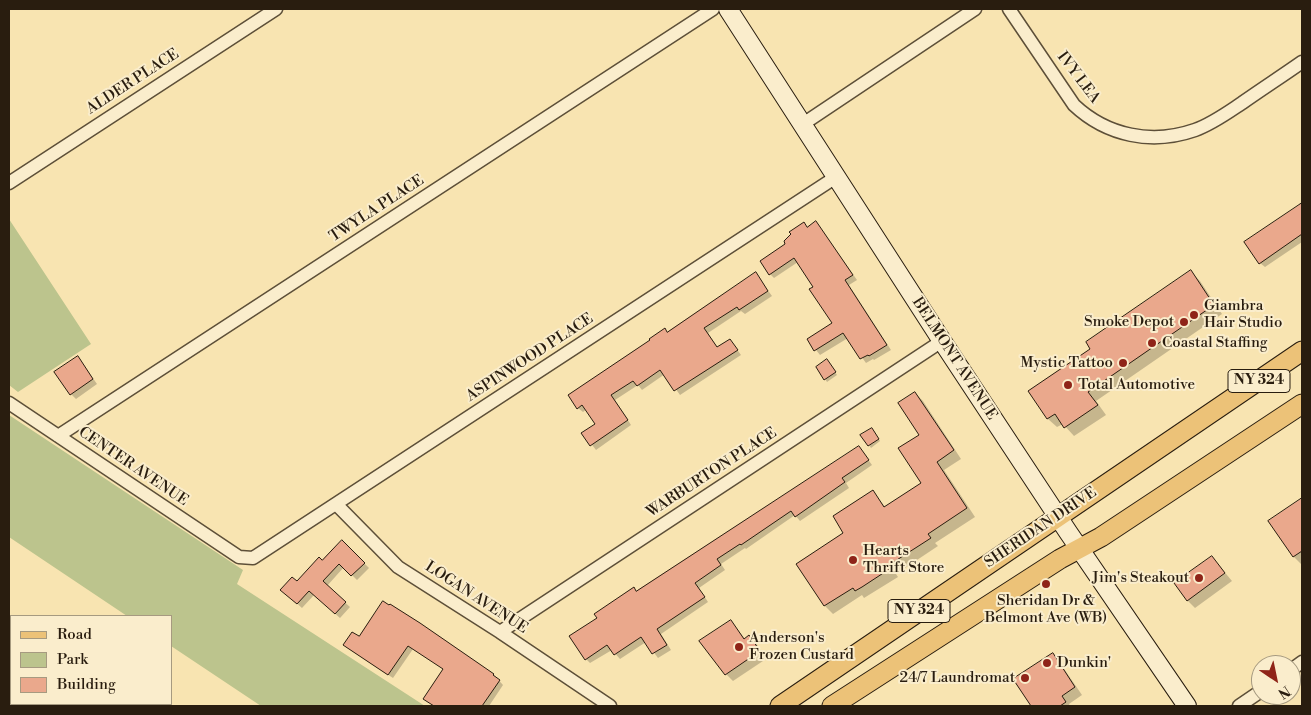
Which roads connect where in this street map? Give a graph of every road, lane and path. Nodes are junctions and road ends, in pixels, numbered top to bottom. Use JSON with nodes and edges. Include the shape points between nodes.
{"nodes":[{"id":1,"x":276,"y":9,"type":"edge"},
{"id":2,"x":713,"y":9,"type":"edge"},
{"id":3,"x":728,"y":9,"type":"edge"},
{"id":4,"x":975,"y":9,"type":"edge"},
{"id":5,"x":1009,"y":9,"type":"edge"},
{"id":6,"x":1302,"y":62,"type":"edge"},
{"id":7,"x":803,"y":124,"type":"junction"},
{"id":8,"x":836,"y":177,"type":"junction"},
{"id":9,"x":9,"y":183,"type":"edge"},
{"id":10,"x":942,"y":341,"type":"junction"},
{"id":11,"x":1302,"y":351,"type":"edge"},
{"id":12,"x":9,"y":403,"type":"edge"},
{"id":13,"x":1302,"y":404,"type":"edge"},
{"id":14,"x":58,"y":436,"type":"junction"},
{"id":15,"x":336,"y":504,"type":"junction"},
{"id":16,"x":1058,"y":516,"type":"junction"},
{"id":17,"x":1079,"y":549,"type":"junction"},
{"id":18,"x":239,"y":558,"type":"joint"},
{"id":19,"x":500,"y":632,"type":"junction"},
{"id":20,"x":1251,"y":698,"type":"edge"},
{"id":21,"x":610,"y":706,"type":"edge"},
{"id":22,"x":780,"y":706,"type":"edge"},
{"id":23,"x":832,"y":706,"type":"edge"},
{"id":24,"x":1187,"y":706,"type":"edge"},
{"id":25,"x":1239,"y":706,"type":"edge"}],
"edges":[{"from":1,"to":9,"type":"street","name":"ALDER PLACE"},
{"from":2,"to":14,"type":"street","name":"TWYLA PLACE"},
{"from":3,"to":7,"type":"street","name":"BELMONT AVENUE"},
{"from":4,"to":7,"type":"street"},
{"from":5,"to":6,"type":"street","name":"IVY LEA","via":[[1074,105],[1102,126],[1137,136],[1164,137],[1197,130]]},
{"from":7,"to":8,"type":"street","name":"BELMONT AVENUE"},
{"from":8,"to":10,"type":"street","name":"BELMONT AVENUE"},
{"from":8,"to":15,"type":"street","name":"ASPINWOOD PLACE"},
{"from":10,"to":16,"type":"street","name":"BELMONT AVENUE"},
{"from":10,"to":19,"type":"street","name":"WARBURTON PLACE"},
{"from":11,"to":16,"type":"main road","name":"SHERIDAN DRIVE","number":"NY 324"},
{"from":12,"to":14,"type":"street","name":"CENTER AVENUE"},
{"from":13,"to":17,"type":"main road","number":"NY 324"},
{"from":14,"to":18,"type":"street","name":"CENTER AVENUE"},
{"from":15,"to":18,"type":"street","name":"ASPINWOOD PLACE","via":[[253,558]]},
{"from":15,"to":19,"type":"street","name":"LOGAN AVENUE","via":[[398,567]]},
{"from":16,"to":17,"type":"street","name":"BELMONT AVENUE"},
{"from":16,"to":22,"type":"main road","name":"SHERIDAN DRIVE","number":"NY 324"},
{"from":17,"to":23,"type":"main road","number":"NY 324"},
{"from":17,"to":24,"type":"street","name":"BELMONT AVENUE"},
{"from":19,"to":21,"type":"street","name":"LOGAN AVENUE"},
{"from":20,"to":25,"type":"street"}]}
